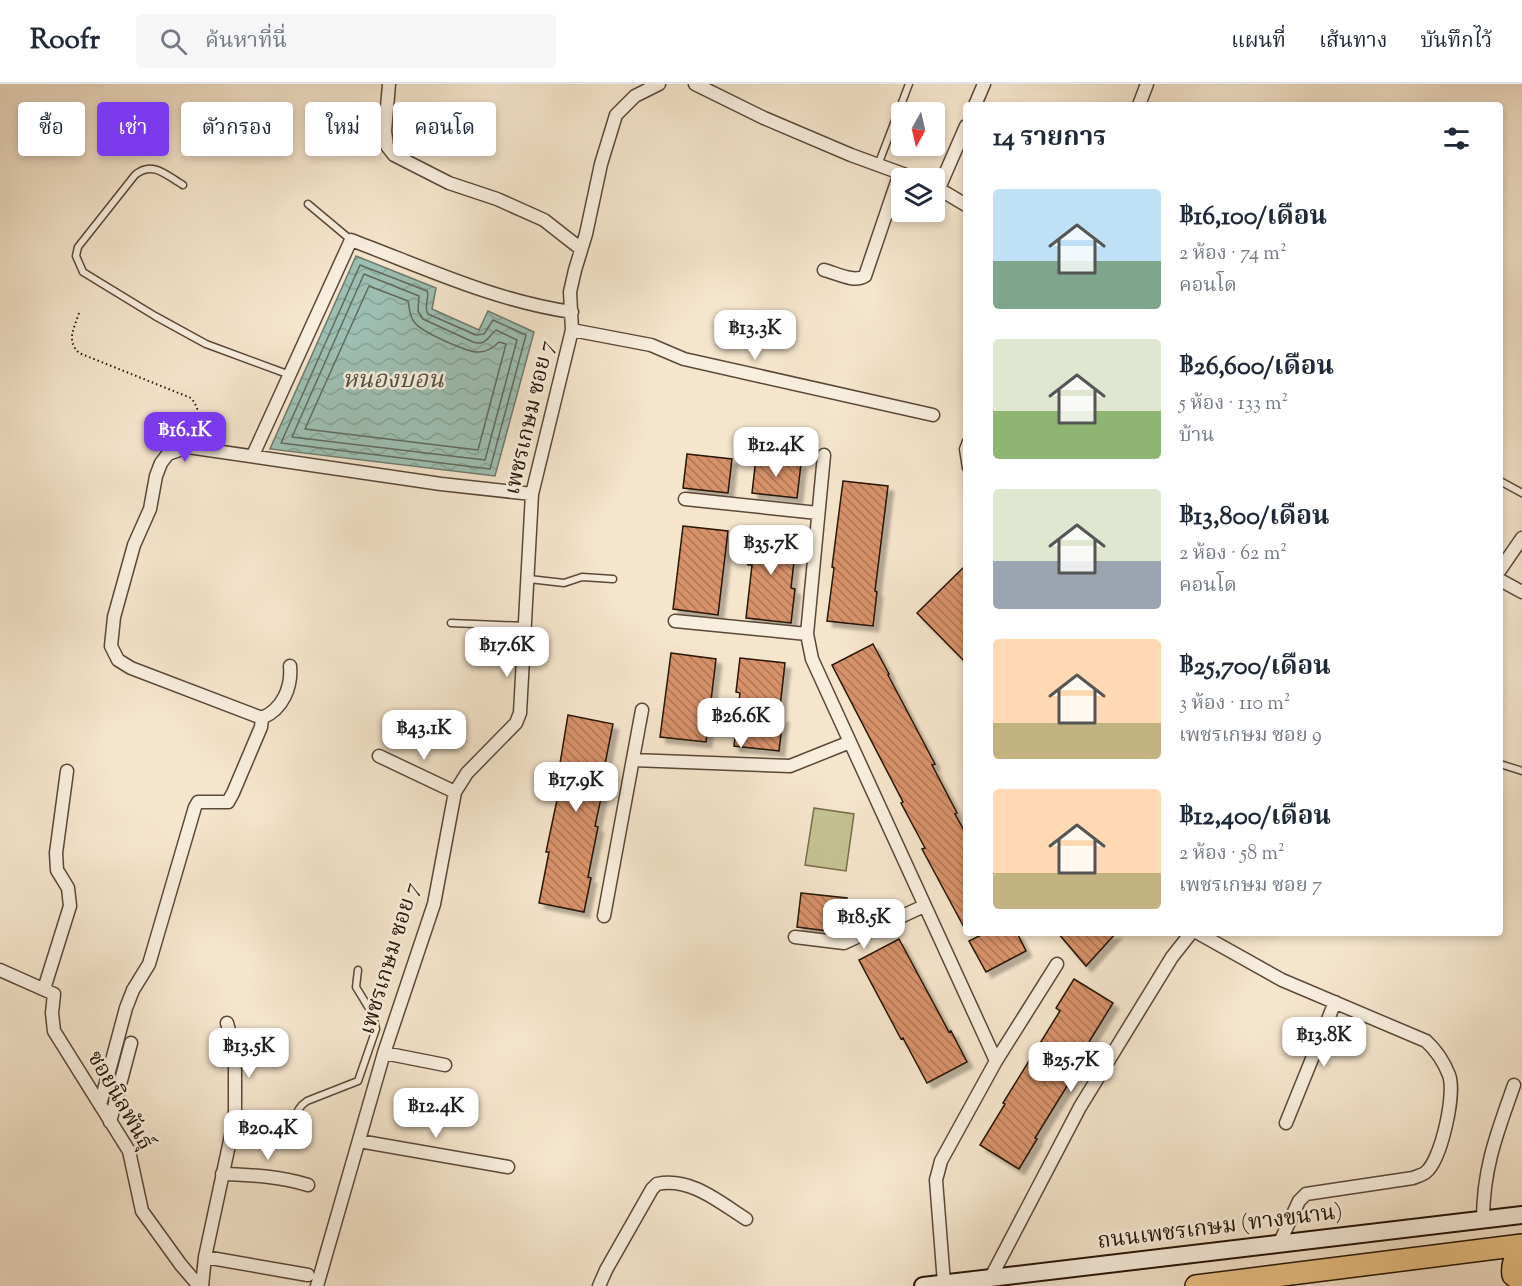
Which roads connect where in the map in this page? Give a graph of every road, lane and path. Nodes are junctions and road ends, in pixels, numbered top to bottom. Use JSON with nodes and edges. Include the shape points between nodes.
{"nodes":[{"id":1,"x":389,"y":84,"type":"edge"},
{"id":2,"x":659,"y":84,"type":"edge"},
{"id":3,"x":695,"y":84,"type":"edge"},
{"id":4,"x":909,"y":84,"type":"edge"},
{"id":5,"x":984,"y":84,"type":"edge"},
{"id":6,"x":1147,"y":84,"type":"edge"},
{"id":7,"x":976,"y":102,"type":"edge"},
{"id":8,"x":1140,"y":102,"type":"edge"},
{"id":9,"x":963,"y":132,"type":"edge"},
{"id":10,"x":878,"y":165,"type":"junction"},
{"id":11,"x":891,"y":170,"type":"edge"},
{"id":12,"x":945,"y":170,"type":"edge"},
{"id":13,"x":183,"y":185,"type":"dead end"},
{"id":14,"x":945,"y":192,"type":"edge"},
{"id":15,"x":891,"y":199,"type":"edge"},
{"id":16,"x":963,"y":203,"type":"edge"},
{"id":17,"x":308,"y":204,"type":"dead end"},
{"id":18,"x":351,"y":240,"type":"junction"},
{"id":19,"x":581,"y":249,"type":"junction"},
{"id":20,"x":824,"y":270,"type":"dead end"},
{"id":21,"x":572,"y":312,"type":"junction"},
{"id":22,"x":79,"y":313,"type":"dead end"},
{"id":23,"x":572,"y":330,"type":"junction"},
{"id":24,"x":290,"y":375,"type":"junction"},
{"id":25,"x":933,"y":415,"type":"dead end"},
{"id":26,"x":197,"y":448,"type":"junction"},
{"id":27,"x":252,"y":455,"type":"junction"},
{"id":28,"x":824,"y":455,"type":"dead end"},
{"id":29,"x":1503,"y":483,"type":"edge"},
{"id":30,"x":1522,"y":493,"type":"edge"},
{"id":31,"x":532,"y":494,"type":"junction"},
{"id":32,"x":685,"y":499,"type":"dead end"},
{"id":33,"x":819,"y":513,"type":"junction"},
{"id":34,"x":1522,"y":538,"type":"edge"},
{"id":35,"x":1503,"y":566,"type":"edge"},
{"id":36,"x":529,"y":579,"type":"junction"},
{"id":37,"x":612,"y":579,"type":"dead end"},
{"id":38,"x":1503,"y":582,"type":"edge"},
{"id":39,"x":1522,"y":592,"type":"edge"},
{"id":40,"x":675,"y":621,"type":"dead end"},
{"id":41,"x":451,"y":622,"type":"dead end"},
{"id":42,"x":526,"y":626,"type":"junction"},
{"id":43,"x":807,"y":634,"type":"junction"},
{"id":44,"x":290,"y":666,"type":"dead end"},
{"id":45,"x":642,"y":710,"type":"dead end"},
{"id":46,"x":262,"y":718,"type":"junction"},
{"id":47,"x":850,"y":742,"type":"junction"},
{"id":48,"x":379,"y":756,"type":"dead end"},
{"id":49,"x":633,"y":760,"type":"junction"},
{"id":50,"x":1503,"y":765,"type":"edge"},
{"id":51,"x":67,"y":771,"type":"dead end"},
{"id":52,"x":1522,"y":771,"type":"edge"},
{"id":53,"x":455,"y":792,"type":"junction"},
{"id":54,"x":924,"y":906,"type":"junction"},
{"id":55,"x":604,"y":916,"type":"dead end"},
{"id":56,"x":1189,"y":936,"type":"edge"},
{"id":57,"x":1203,"y":936,"type":"edge"},
{"id":58,"x":795,"y":937,"type":"dead end"},
{"id":59,"x":1057,"y":964,"type":"dead end"},
{"id":60,"x":0,"y":969,"type":"edge"},
{"id":61,"x":358,"y":970,"type":"dead end"},
{"id":62,"x":49,"y":992,"type":"junction"},
{"id":63,"x":1335,"y":1002,"type":"junction"},
{"id":64,"x":227,"y":1023,"type":"dead end"},
{"id":65,"x":131,"y":1042,"type":"dead end"},
{"id":66,"x":384,"y":1053,"type":"junction"},
{"id":67,"x":996,"y":1061,"type":"junction"},
{"id":68,"x":445,"y":1065,"type":"dead end"},
{"id":69,"x":1514,"y":1085,"type":"dead end"},
{"id":70,"x":100,"y":1106,"type":"junction"},
{"id":71,"x":110,"y":1122,"type":"junction"},
{"id":72,"x":1286,"y":1123,"type":"dead end"},
{"id":73,"x":231,"y":1136,"type":"junction"},
{"id":74,"x":358,"y":1141,"type":"junction"},
{"id":75,"x":508,"y":1167,"type":"dead end"},
{"id":76,"x":222,"y":1174,"type":"junction"},
{"id":77,"x":308,"y":1185,"type":"dead end"},
{"id":78,"x":1522,"y":1215,"type":"edge"},
{"id":79,"x":746,"y":1219,"type":"dead end"},
{"id":80,"x":1484,"y":1220,"type":"junction"},
{"id":81,"x":1279,"y":1244,"type":"junction"},
{"id":82,"x":1522,"y":1245,"type":"edge"},
{"id":83,"x":205,"y":1257,"type":"junction"},
{"id":84,"x":308,"y":1275,"type":"dead end"},
{"id":85,"x":990,"y":1278,"type":"junction"},
{"id":86,"x":1522,"y":1282,"type":"edge"},
{"id":87,"x":944,"y":1283,"type":"junction"},
{"id":88,"x":200,"y":1286,"type":"edge"},
{"id":89,"x":316,"y":1286,"type":"edge"},
{"id":90,"x":599,"y":1286,"type":"edge"},
{"id":91,"x":923,"y":1286,"type":"edge"},
{"id":92,"x":1196,"y":1286,"type":"edge"}],
"edges":[{"from":1,"to":19,"type":"street","via":[[385,131],[387,146],[394,155],[450,183],[544,220]]},
{"from":2,"to":19,"type":"street","name":"เพชรเกษม ซอย 7","via":[[635,96],[616,115]]},
{"from":3,"to":10,"type":"street","via":[[764,118]]},
{"from":4,"to":10,"type":"lane"},
{"from":5,"to":7,"type":"street"},
{"from":6,"to":8,"type":"street"},
{"from":9,"to":12,"type":"street"},
{"from":10,"to":11,"type":"street"},
{"from":13,"to":24,"type":"lane","via":[[148,168],[135,175],[78,247],[76,256],[83,272],[206,344]]},
{"from":14,"to":16,"type":"street"},
{"from":15,"to":20,"type":"street","via":[[865,276],[855,279]]},
{"from":17,"to":18,"type":"lane"},
{"from":18,"to":21,"type":"street","via":[[489,292]]},
{"from":18,"to":24,"type":"street"},
{"from":19,"to":21,"type":"street","name":"เพชรเกษม ซอย 7","via":[[570,292]]},
{"from":21,"to":23,"type":"street","name":"เพชรเกษม ซอย 7"},
{"from":22,"to":26,"type":"path","via":[[71,340],[79,353],[191,398],[199,415]]},
{"from":23,"to":25,"type":"street","via":[[651,345],[684,359]]},
{"from":23,"to":31,"type":"street","name":"เพชรเกษม ซอย 7"},
{"from":24,"to":27,"type":"street"},
{"from":26,"to":27,"type":"street"},
{"from":26,"to":46,"type":"street","via":[[178,449],[161,463],[150,509],[127,569],[111,645],[123,664]]},
{"from":27,"to":31,"type":"street","via":[[430,483]]},
{"from":28,"to":33,"type":"street"},
{"from":29,"to":30,"type":"lane"},
{"from":31,"to":36,"type":"street","name":"เพชรเกษม ซอย 7"},
{"from":32,"to":33,"type":"street"},
{"from":33,"to":43,"type":"street"},
{"from":34,"to":35,"type":"street"},
{"from":36,"to":37,"type":"lane","via":[[564,583],[582,577]]},
{"from":36,"to":42,"type":"street","name":"เพชรเกษม ซอย 7"},
{"from":38,"to":39,"type":"street"},
{"from":40,"to":43,"type":"street"},
{"from":41,"to":42,"type":"lane"},
{"from":42,"to":53,"type":"street","name":"เพชรเกษม ซอย 7","via":[[522,700],[516,723],[467,773]]},
{"from":43,"to":47,"type":"street","via":[[812,659]]},
{"from":44,"to":46,"type":"street","via":[[291,679],[282,702]]},
{"from":45,"to":49,"type":"street"},
{"from":46,"to":70,"type":"street","via":[[228,802],[198,802],[195,807],[149,964],[126,1008]]},
{"from":47,"to":49,"type":"street","via":[[790,766]]},
{"from":47,"to":54,"type":"street"},
{"from":48,"to":53,"type":"street"},
{"from":49,"to":55,"type":"street"},
{"from":50,"to":52,"type":"lane"},
{"from":51,"to":62,"type":"street","name":"ซอยนิลพันธุ์","via":[[56,853],[57,870],[68,888],[70,906]]},
{"from":53,"to":66,"type":"street","name":"เพชรเกษม ซอย 7","via":[[434,904]]},
{"from":54,"to":58,"type":"street","via":[[844,943]]},
{"from":54,"to":67,"type":"street"},
{"from":56,"to":85,"type":"street","via":[[1080,1107]]},
{"from":57,"to":63,"type":"street","via":[[1282,980]]},
{"from":59,"to":67,"type":"street"},
{"from":60,"to":62,"type":"street"},
{"from":61,"to":73,"type":"lane","via":[[356,987],[373,1015],[376,1029],[358,1081],[299,1106],[284,1134],[266,1138]]},
{"from":62,"to":70,"type":"street","name":"ซอยนิลพันธุ์","via":[[54,1031]]},
{"from":63,"to":72,"type":"street"},
{"from":63,"to":81,"type":"street","via":[[1426,1041],[1438,1052],[1450,1077],[1450,1110],[1433,1162],[1425,1173],[1306,1194]]},
{"from":64,"to":73,"type":"street","via":[[235,1052],[235,1117]]},
{"from":65,"to":71,"type":"street"},
{"from":66,"to":68,"type":"street"},
{"from":66,"to":74,"type":"street","name":"เพชรเกษม ซอย 7"},
{"from":67,"to":87,"type":"street","via":[[941,1161],[936,1180]]},
{"from":69,"to":80,"type":"street","via":[[1486,1171]]},
{"from":70,"to":71,"type":"street","name":"ซอยนิลพันธุ์"},
{"from":71,"to":88,"type":"street","name":"ซอยนิลพันธุ์","via":[[129,1151],[142,1210],[180,1265]]},
{"from":73,"to":76,"type":"street"},
{"from":74,"to":75,"type":"street"},
{"from":74,"to":89,"type":"street","name":"เพชรเกษม ซอย 7"},
{"from":76,"to":77,"type":"street","via":[[258,1175]]},
{"from":76,"to":83,"type":"street"},
{"from":78,"to":80,"type":"main road","name":"ถนนเพชรเกษม (ทางขนาน)"},
{"from":79,"to":90,"type":"street","via":[[699,1190],[680,1183],[657,1184]]},
{"from":80,"to":81,"type":"main road","name":"ถนนเพชรเกษม (ทางขนาน)"},
{"from":81,"to":85,"type":"main road","name":"ถนนเพชรเกษม (ทางขนาน)"},
{"from":82,"to":86,"type":"highway","via":[[1512,1271]]},
{"from":82,"to":92,"type":"highway"},
{"from":83,"to":84,"type":"street"},
{"from":83,"to":88,"type":"street"},
{"from":85,"to":87,"type":"main road","name":"ถนนเพชรเกษม (ทางขนาน)"},
{"from":87,"to":91,"type":"main road","name":"ถนนเพชรเกษม (ทางขนาน)"}]}
